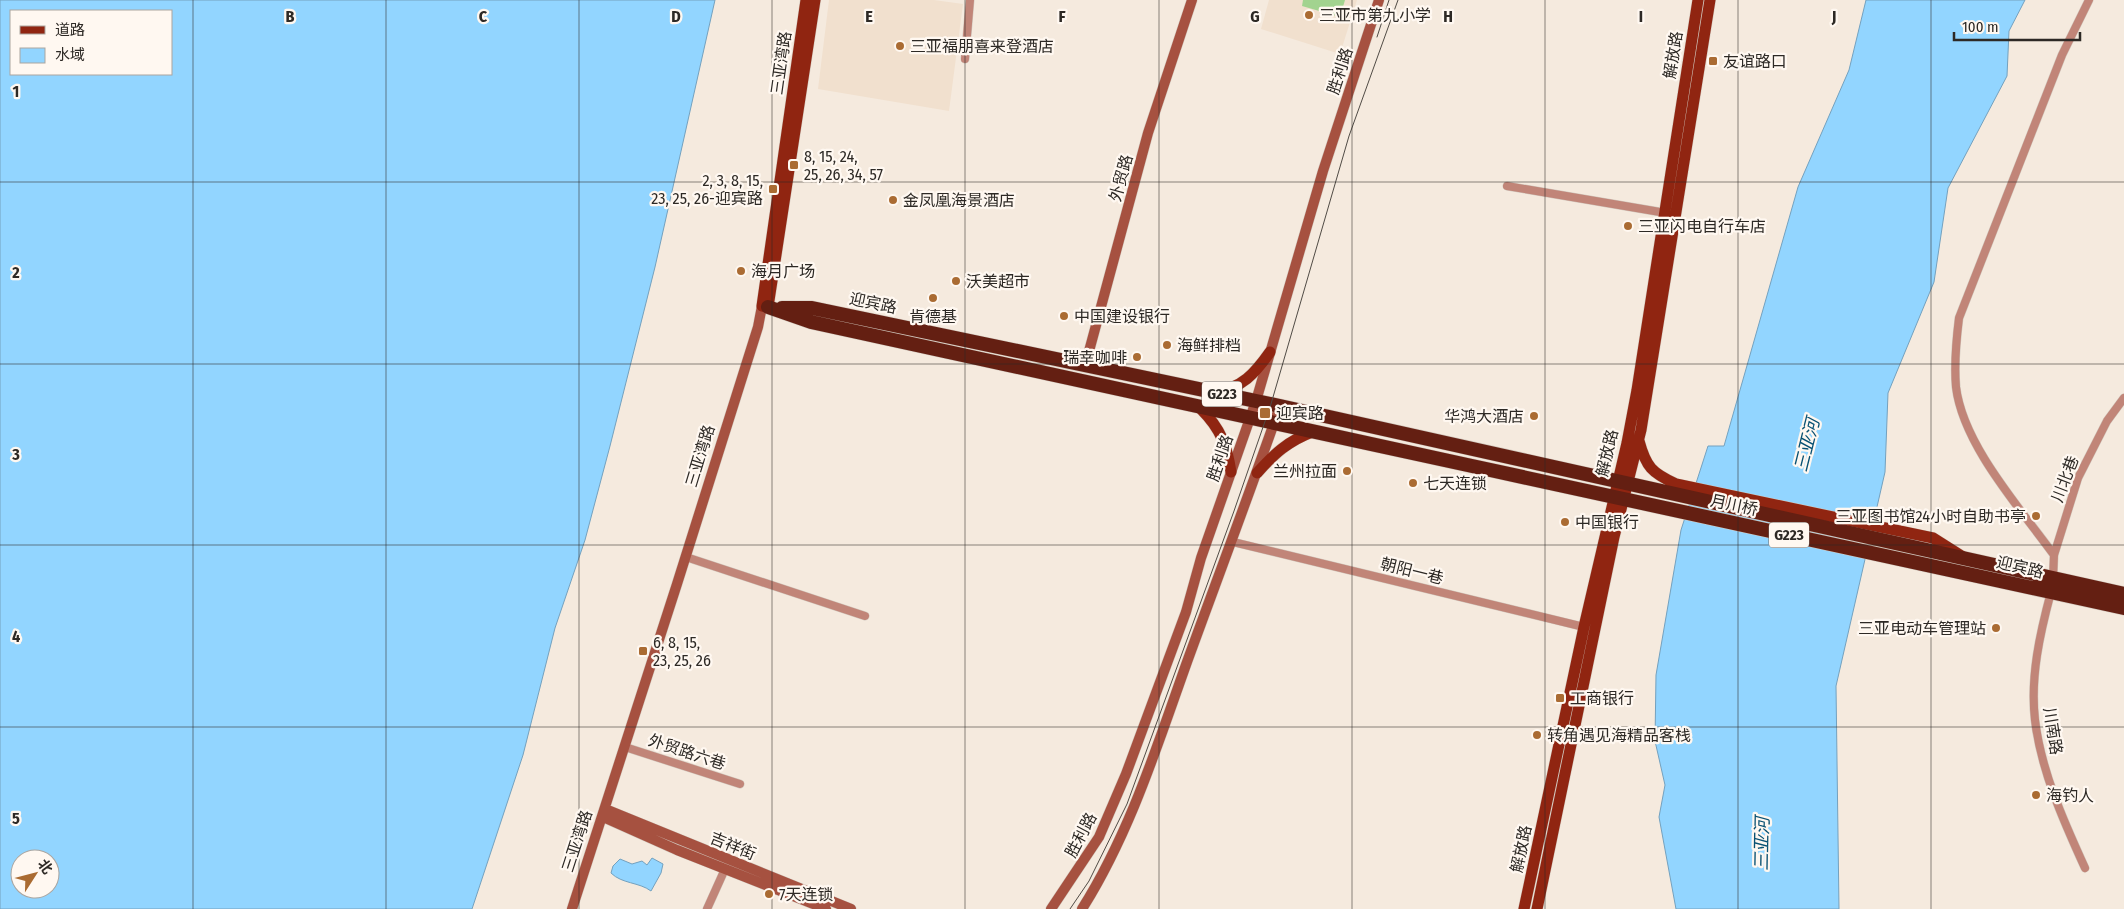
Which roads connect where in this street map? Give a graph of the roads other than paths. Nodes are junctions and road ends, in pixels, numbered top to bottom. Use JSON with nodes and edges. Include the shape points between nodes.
{"nodes":[{"id":1,"x":806,"y":0,"type":"edge"},
{"id":2,"x":814,"y":0,"type":"edge"},
{"id":3,"x":970,"y":0,"type":"edge"},
{"id":4,"x":1192,"y":0,"type":"edge"},
{"id":5,"x":1379,"y":0,"type":"edge"},
{"id":6,"x":1698,"y":0,"type":"edge"},
{"id":7,"x":1710,"y":0,"type":"edge"},
{"id":8,"x":2089,"y":0,"type":"edge"},
{"id":9,"x":966,"y":59,"type":"dead end"},
{"id":10,"x":1507,"y":186,"type":"dead end"},
{"id":11,"x":1666,"y":213,"type":"junction"},
{"id":12,"x":765,"y":307,"type":"junction"},
{"id":13,"x":1270,"y":352,"type":"junction"},
{"id":14,"x":1085,"y":366,"type":"junction"},
{"id":15,"x":1211,"y":391,"type":"junction"},
{"id":16,"x":2124,"y":398,"type":"edge"},
{"id":17,"x":1256,"y":401,"type":"junction"},
{"id":18,"x":1280,"y":406,"type":"junction"},
{"id":19,"x":1201,"y":409,"type":"junction"},
{"id":20,"x":1250,"y":419,"type":"junction"},
{"id":21,"x":1274,"y":424,"type":"junction"},
{"id":22,"x":1312,"y":432,"type":"junction"},
{"id":23,"x":1639,"y":441,"type":"junction"},
{"id":24,"x":1231,"y":472,"type":"junction"},
{"id":25,"x":1257,"y":473,"type":"junction"},
{"id":26,"x":1623,"y":482,"type":"junction"},
{"id":27,"x":1675,"y":489,"type":"junction"},
{"id":28,"x":1618,"y":498,"type":"junction"},
{"id":29,"x":1669,"y":510,"type":"joint"},
{"id":30,"x":1233,"y":542,"type":"junction"},
{"id":31,"x":1910,"y":554,"type":"junction"},
{"id":32,"x":2054,"y":555,"type":"junction"},
{"id":33,"x":686,"y":557,"type":"junction"},
{"id":34,"x":1968,"y":560,"type":"junction"},
{"id":35,"x":2052,"y":585,"type":"junction"},
{"id":36,"x":2124,"y":594,"type":"edge"},
{"id":37,"x":2124,"y":608,"type":"edge"},
{"id":38,"x":865,"y":616,"type":"dead end"},
{"id":39,"x":1584,"y":627,"type":"junction"},
{"id":40,"x":625,"y":747,"type":"junction"},
{"id":41,"x":740,"y":784,"type":"dead end"},
{"id":42,"x":604,"y":813,"type":"junction"},
{"id":43,"x":2084,"y":868,"type":"dead end"},
{"id":44,"x":725,"y":869,"type":"junction"},
{"id":45,"x":572,"y":909,"type":"edge"},
{"id":46,"x":707,"y":909,"type":"edge"},
{"id":47,"x":826,"y":909,"type":"edge"},
{"id":48,"x":851,"y":909,"type":"edge"},
{"id":49,"x":1051,"y":909,"type":"edge"},
{"id":50,"x":1082,"y":909,"type":"edge"},
{"id":51,"x":1524,"y":909,"type":"edge"},
{"id":52,"x":1538,"y":909,"type":"edge"}],
"edges":[{"from":1,"to":12,"type":"main road","name":"三亚湾路"},
{"from":2,"to":12,"type":"main road","name":"三亚湾路"},
{"from":3,"to":9,"type":"street"},
{"from":4,"to":14,"type":"main road","name":"外贸路","via":[[1148,134]]},
{"from":5,"to":13,"type":"main road","name":"胜利路","via":[[1323,171]]},
{"from":6,"to":11,"type":"main road","name":"解放路"},
{"from":7,"to":23,"type":"main road","name":"解放路"},
{"from":8,"to":32,"type":"street","via":[[2062,55],[1959,318],[1954,352],[1956,389],[1966,426],[1981,454]]},
{"from":10,"to":11,"type":"street"},
{"from":11,"to":26,"type":"main road","name":"解放路"},
{"from":12,"to":14,"type":"highway","name":"迎宾路","number":"G223","via":[[812,308]]},
{"from":12,"to":19,"type":"highway","name":"迎宾路","number":"G223","via":[[811,322]]},
{"from":12,"to":33,"type":"main road","name":"三亚湾路"},
{"from":13,"to":15,"type":"main road","via":[[1245,382]]},
{"from":13,"to":17,"type":"main road","name":"胜利路"},
{"from":14,"to":15,"type":"highway","name":"迎宾路","number":"G223"},
{"from":15,"to":17,"type":"highway","name":"迎宾路","number":"G223"},
{"from":16,"to":32,"type":"street","name":"川北巷","via":[[2107,421],[2078,478]]},
{"from":17,"to":18,"type":"highway","name":"迎宾路","number":"G223"},
{"from":17,"to":20,"type":"main road","name":"胜利路"},
{"from":18,"to":21,"type":"main road"},
{"from":18,"to":26,"type":"highway","name":"迎宾路","number":"G223"},
{"from":19,"to":20,"type":"highway","name":"迎宾路","number":"G223"},
{"from":19,"to":24,"type":"main road","via":[[1221,431]]},
{"from":20,"to":21,"type":"highway","name":"迎宾路","number":"G223"},
{"from":20,"to":24,"type":"main road","name":"胜利路"},
{"from":21,"to":22,"type":"highway","name":"迎宾路","number":"G223"},
{"from":21,"to":25,"type":"main road"},
{"from":22,"to":25,"type":"main road","via":[[1279,449]]},
{"from":22,"to":28,"type":"highway","name":"迎宾路","number":"G223"},
{"from":23,"to":26,"type":"main road","name":"解放路"},
{"from":23,"to":27,"type":"main road","via":[[1648,466]]},
{"from":24,"to":49,"type":"main road","name":"胜利路","via":[[1186,612],[1119,791],[1099,837]]},
{"from":25,"to":30,"type":"main road"},
{"from":26,"to":27,"type":"highway","name":"迎宾路","number":"G223"},
{"from":26,"to":28,"type":"main road","name":"解放路"},
{"from":27,"to":31,"type":"highway","name":"月川桥","number":"G223"},
{"from":27,"to":34,"type":"main road","via":[[1917,535],[1943,543]]},
{"from":28,"to":29,"type":"highway","name":"迎宾路","number":"G223"},
{"from":28,"to":39,"type":"main road","name":"解放路"},
{"from":28,"to":52,"type":"main road","name":"解放路"},
{"from":29,"to":31,"type":"highway","name":"月川桥","number":"G223"},
{"from":30,"to":39,"type":"street","name":"朝阳一巷"},
{"from":30,"to":50,"type":"main road","via":[[1131,815],[1109,863]]},
{"from":31,"to":34,"type":"highway","name":"迎宾路","number":"G223"},
{"from":31,"to":35,"type":"highway","name":"迎宾路","number":"G223"},
{"from":32,"to":35,"type":"street","name":"川北巷"},
{"from":33,"to":38,"type":"street"},
{"from":33,"to":40,"type":"main road","name":"三亚湾路"},
{"from":34,"to":35,"type":"highway","name":"迎宾路","number":"G223"},
{"from":35,"to":36,"type":"highway","name":"迎宾路","number":"G223"},
{"from":35,"to":37,"type":"highway","name":"迎宾路","number":"G223"},
{"from":35,"to":43,"type":"street","name":"川南路","via":[[2041,630],[2035,678],[2035,720],[2043,758]]},
{"from":39,"to":51,"type":"main road","name":"解放路"},
{"from":40,"to":41,"type":"street","name":"外贸路六巷"},
{"from":40,"to":42,"type":"main road","name":"三亚湾路"},
{"from":42,"to":44,"type":"main road","name":"吉祥街"},
{"from":42,"to":45,"type":"main road","name":"三亚湾路"},
{"from":42,"to":48,"type":"main road","name":"吉祥街"},
{"from":44,"to":46,"type":"street"},
{"from":44,"to":47,"type":"main road","name":"吉祥街"}]}
